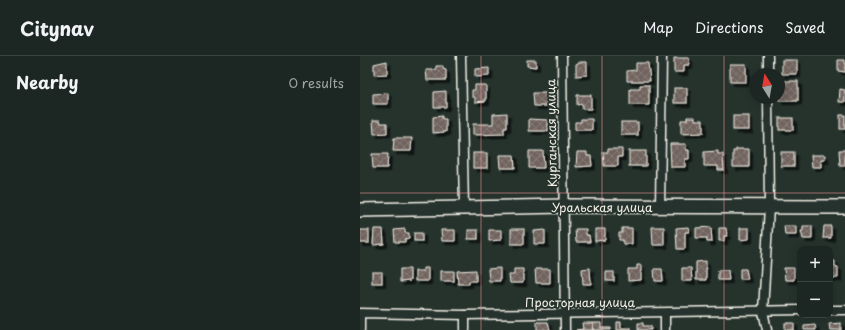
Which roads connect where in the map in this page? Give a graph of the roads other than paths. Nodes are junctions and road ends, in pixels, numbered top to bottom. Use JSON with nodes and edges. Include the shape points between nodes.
{"nodes":[{"id":1,"x":461,"y":56,"type":"edge"},
{"id":2,"x":562,"y":56,"type":"edge"},
{"id":3,"x":662,"y":56,"type":"edge"},
{"id":4,"x":768,"y":56,"type":"edge"},
{"id":5,"x":768,"y":68,"type":"edge"},
{"id":6,"x":768,"y":104,"type":"edge"},
{"id":7,"x":565,"y":206,"type":"junction"},
{"id":8,"x":660,"y":207,"type":"junction"},
{"id":9,"x":769,"y":207,"type":"junction"},
{"id":10,"x":845,"y":207,"type":"edge"},
{"id":11,"x":464,"y":209,"type":"junction"},
{"id":12,"x":360,"y":210,"type":"edge"},
{"id":13,"x":797,"y":310,"type":"edge"},
{"id":14,"x":833,"y":310,"type":"edge"},
{"id":15,"x":845,"y":310,"type":"edge"},
{"id":16,"x":763,"y":311,"type":"junction"},
{"id":17,"x":360,"y":313,"type":"edge"},
{"id":18,"x":565,"y":314,"type":"junction"},
{"id":19,"x":665,"y":314,"type":"junction"},
{"id":20,"x":465,"y":315,"type":"junction"},
{"id":21,"x":360,"y":330,"type":"edge"},
{"id":22,"x":465,"y":330,"type":"edge"},
{"id":23,"x":565,"y":330,"type":"edge"},
{"id":24,"x":665,"y":330,"type":"edge"},
{"id":25,"x":767,"y":330,"type":"edge"}],
"edges":[{"from":1,"to":11,"type":"street"},
{"from":2,"to":7,"type":"street","name":"Курганская улица"},
{"from":3,"to":8,"type":"street"},
{"from":4,"to":5,"type":"street"},
{"from":6,"to":9,"type":"street"},
{"from":7,"to":8,"type":"main road","name":"Уральская улица"},
{"from":7,"to":11,"type":"main road","name":"Уральская улица"},
{"from":7,"to":18,"type":"street","name":"Курганская улица"},
{"from":8,"to":9,"type":"main road","name":"Уральская улица"},
{"from":9,"to":10,"type":"main road","name":"Уральская улица"},
{"from":9,"to":16,"type":"street"},
{"from":11,"to":12,"type":"main road","name":"Уральская улица"},
{"from":13,"to":16,"type":"street","name":"Просторная улица"},
{"from":14,"to":15,"type":"street"},
{"from":16,"to":19,"type":"street","name":"Просторная улица"},
{"from":16,"to":25,"type":"street"},
{"from":17,"to":20,"type":"street","name":"Просторная улица"},
{"from":17,"to":21,"type":"street"},
{"from":18,"to":19,"type":"street","name":"Просторная улица"},
{"from":18,"to":20,"type":"street","name":"Просторная улица"},
{"from":18,"to":23,"type":"street","name":"Курганская улица"},
{"from":19,"to":24,"type":"street"},
{"from":20,"to":22,"type":"street"}]}
